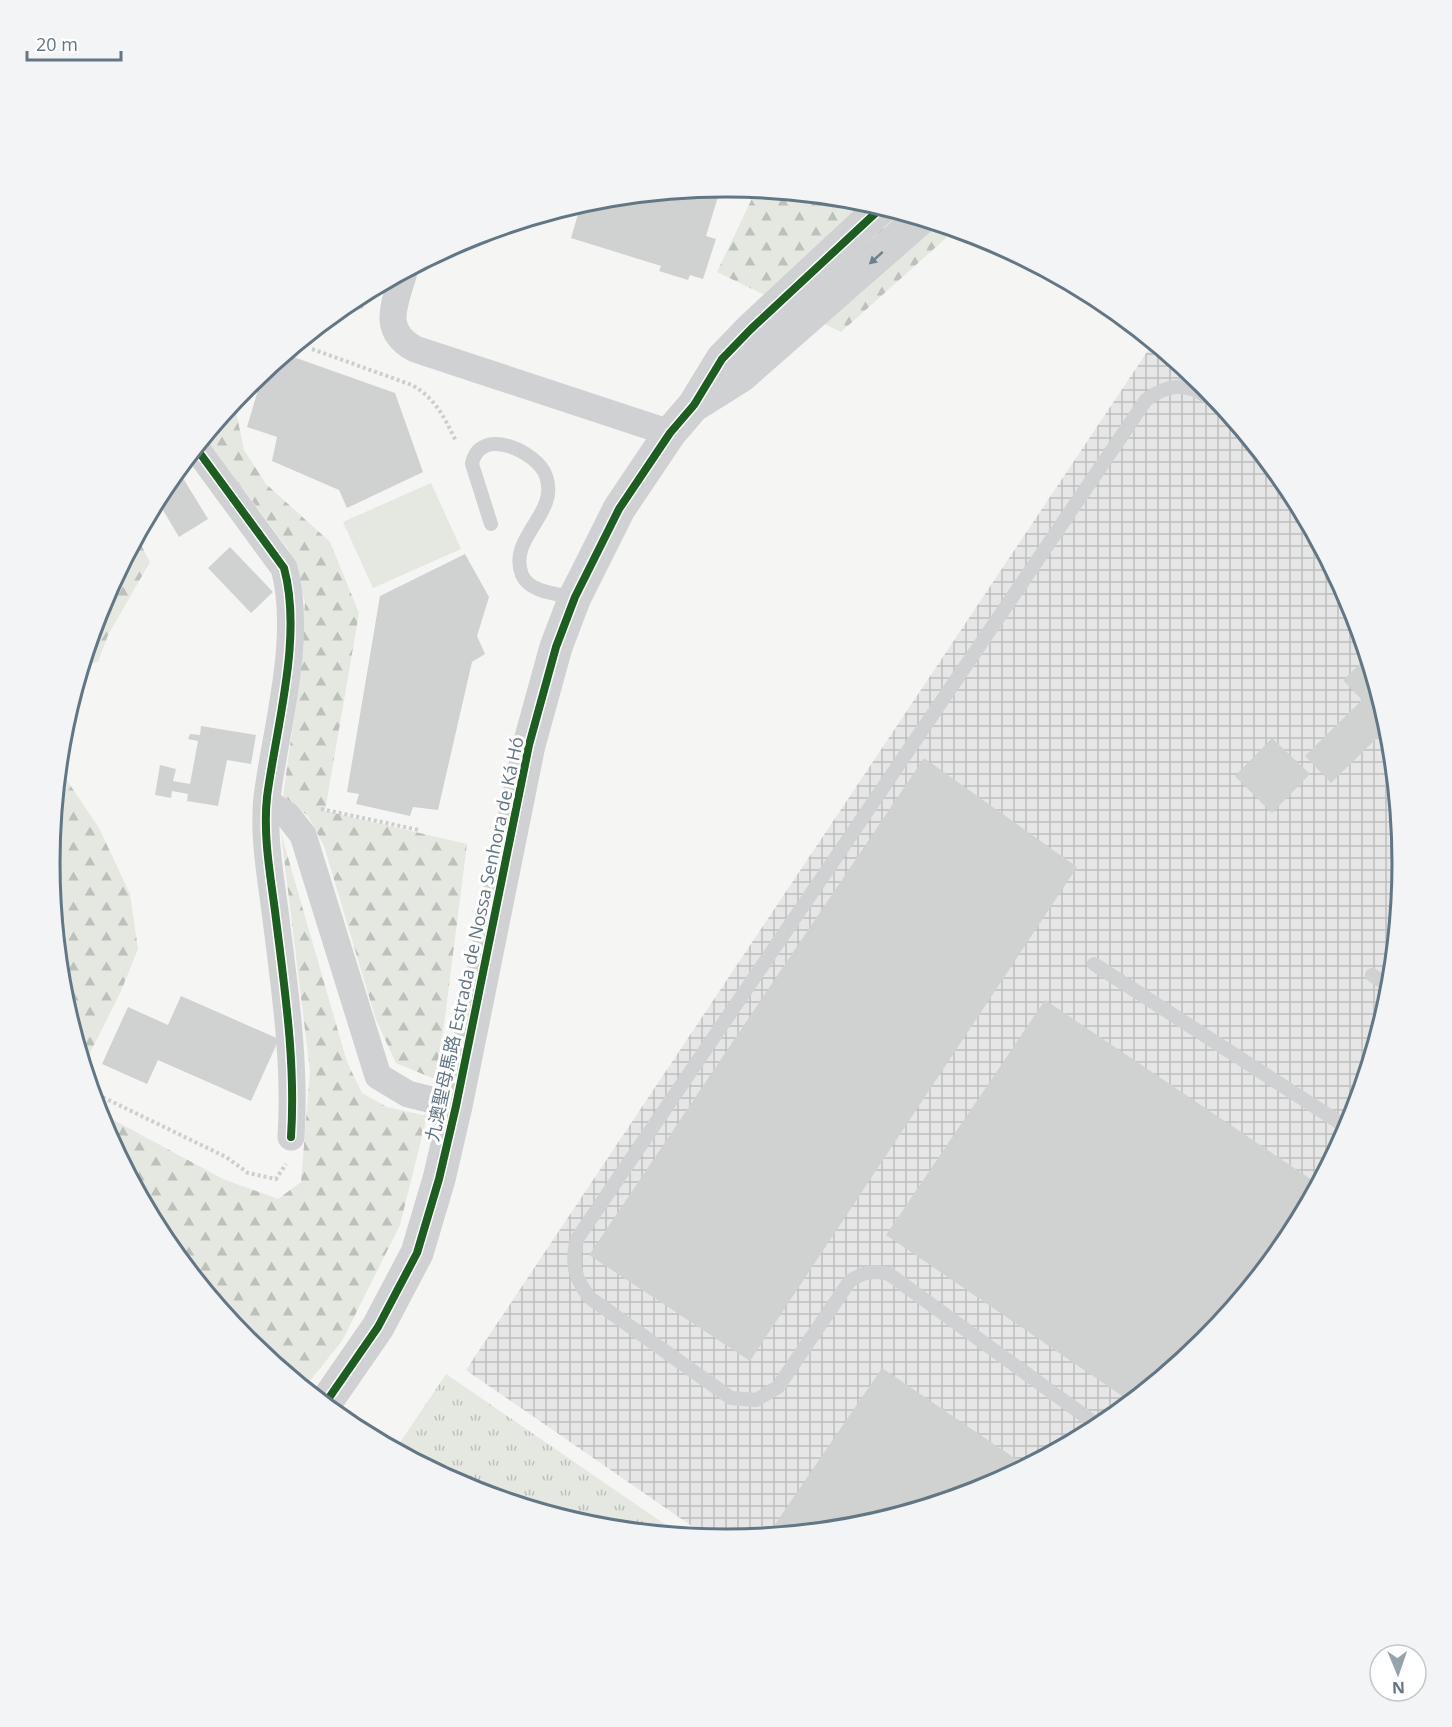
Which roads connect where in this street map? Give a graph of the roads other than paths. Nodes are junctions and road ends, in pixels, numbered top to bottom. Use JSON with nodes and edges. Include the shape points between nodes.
{"nodes":[{"id":1,"x":874,"y":214,"type":"edge"},
{"id":2,"x":913,"y":225,"type":"edge"},
{"id":3,"x":402,"y":282,"type":"edge"},
{"id":4,"x":1195,"y":391,"type":"edge"},
{"id":5,"x":694,"y":405,"type":"junction"},
{"id":6,"x":670,"y":433,"type":"junction"},
{"id":7,"x":201,"y":455,"type":"edge"},
{"id":8,"x":491,"y":524,"type":"dead end"},
{"id":9,"x":576,"y":597,"type":"junction"},
{"id":10,"x":267,"y":802,"type":"junction"},
{"id":11,"x":1094,"y":964,"type":"dead end"},
{"id":12,"x":1372,"y":975,"type":"dead end"},
{"id":13,"x":1381,"y":981,"type":"edge"},
{"id":14,"x":456,"y":1106,"type":"junction"},
{"id":15,"x":1339,"y":1122,"type":"edge"},
{"id":16,"x":291,"y":1137,"type":"road end"},
{"id":17,"x":329,"y":1398,"type":"edge"},
{"id":18,"x":1091,"y":1420,"type":"edge"}],
"edges":[{"from":1,"to":5,"type":"street","name":"九澳聖母馬路 Estrada de Nossa Senhora de Ká Hó","via":[[750,329],[711,374]]},
{"from":2,"to":5,"type":"street","name":"九澳聖母馬路 Estrada de Nossa Senhora de Ká Hó","one_way":true,"via":[[759,362]]},
{"from":3,"to":6,"type":"street","via":[[393,317],[394,333],[404,343]]},
{"from":4,"to":18,"type":"lane","via":[[1180,385],[1162,388],[1146,400],[578,1239],[573,1254],[577,1278],[590,1298],[731,1398],[756,1400],[778,1387],[849,1282],[878,1271],[889,1274]]},
{"from":5,"to":6,"type":"street","name":"九澳聖母馬路 Estrada de Nossa Senhora de Ká Hó"},
{"from":6,"to":9,"type":"street","name":"九澳聖母馬路 Estrada de Nossa Senhora de Ká Hó","via":[[619,509]]},
{"from":7,"to":10,"type":"street","via":[[284,568],[290,590],[286,675]]},
{"from":8,"to":9,"type":"lane","via":[[474,477],[474,455],[483,446],[495,444],[517,448],[545,474],[549,490],[545,506],[520,547],[523,577],[532,586]]},
{"from":9,"to":14,"type":"street","name":"九澳聖母馬路 Estrada de Nossa Senhora de Ká Hó","via":[[556,647],[529,745]]},
{"from":10,"to":14,"type":"street","via":[[288,816],[303,835],[378,1076],[408,1094]]},
{"from":10,"to":16,"type":"street","via":[[266,831],[288,1019]]},
{"from":11,"to":15,"type":"lane"},
{"from":12,"to":13,"type":"lane"},
{"from":14,"to":17,"type":"street","name":"九澳聖母馬路 Estrada de Nossa Senhora de Ká Hó","via":[[417,1253],[378,1326]]}]}
